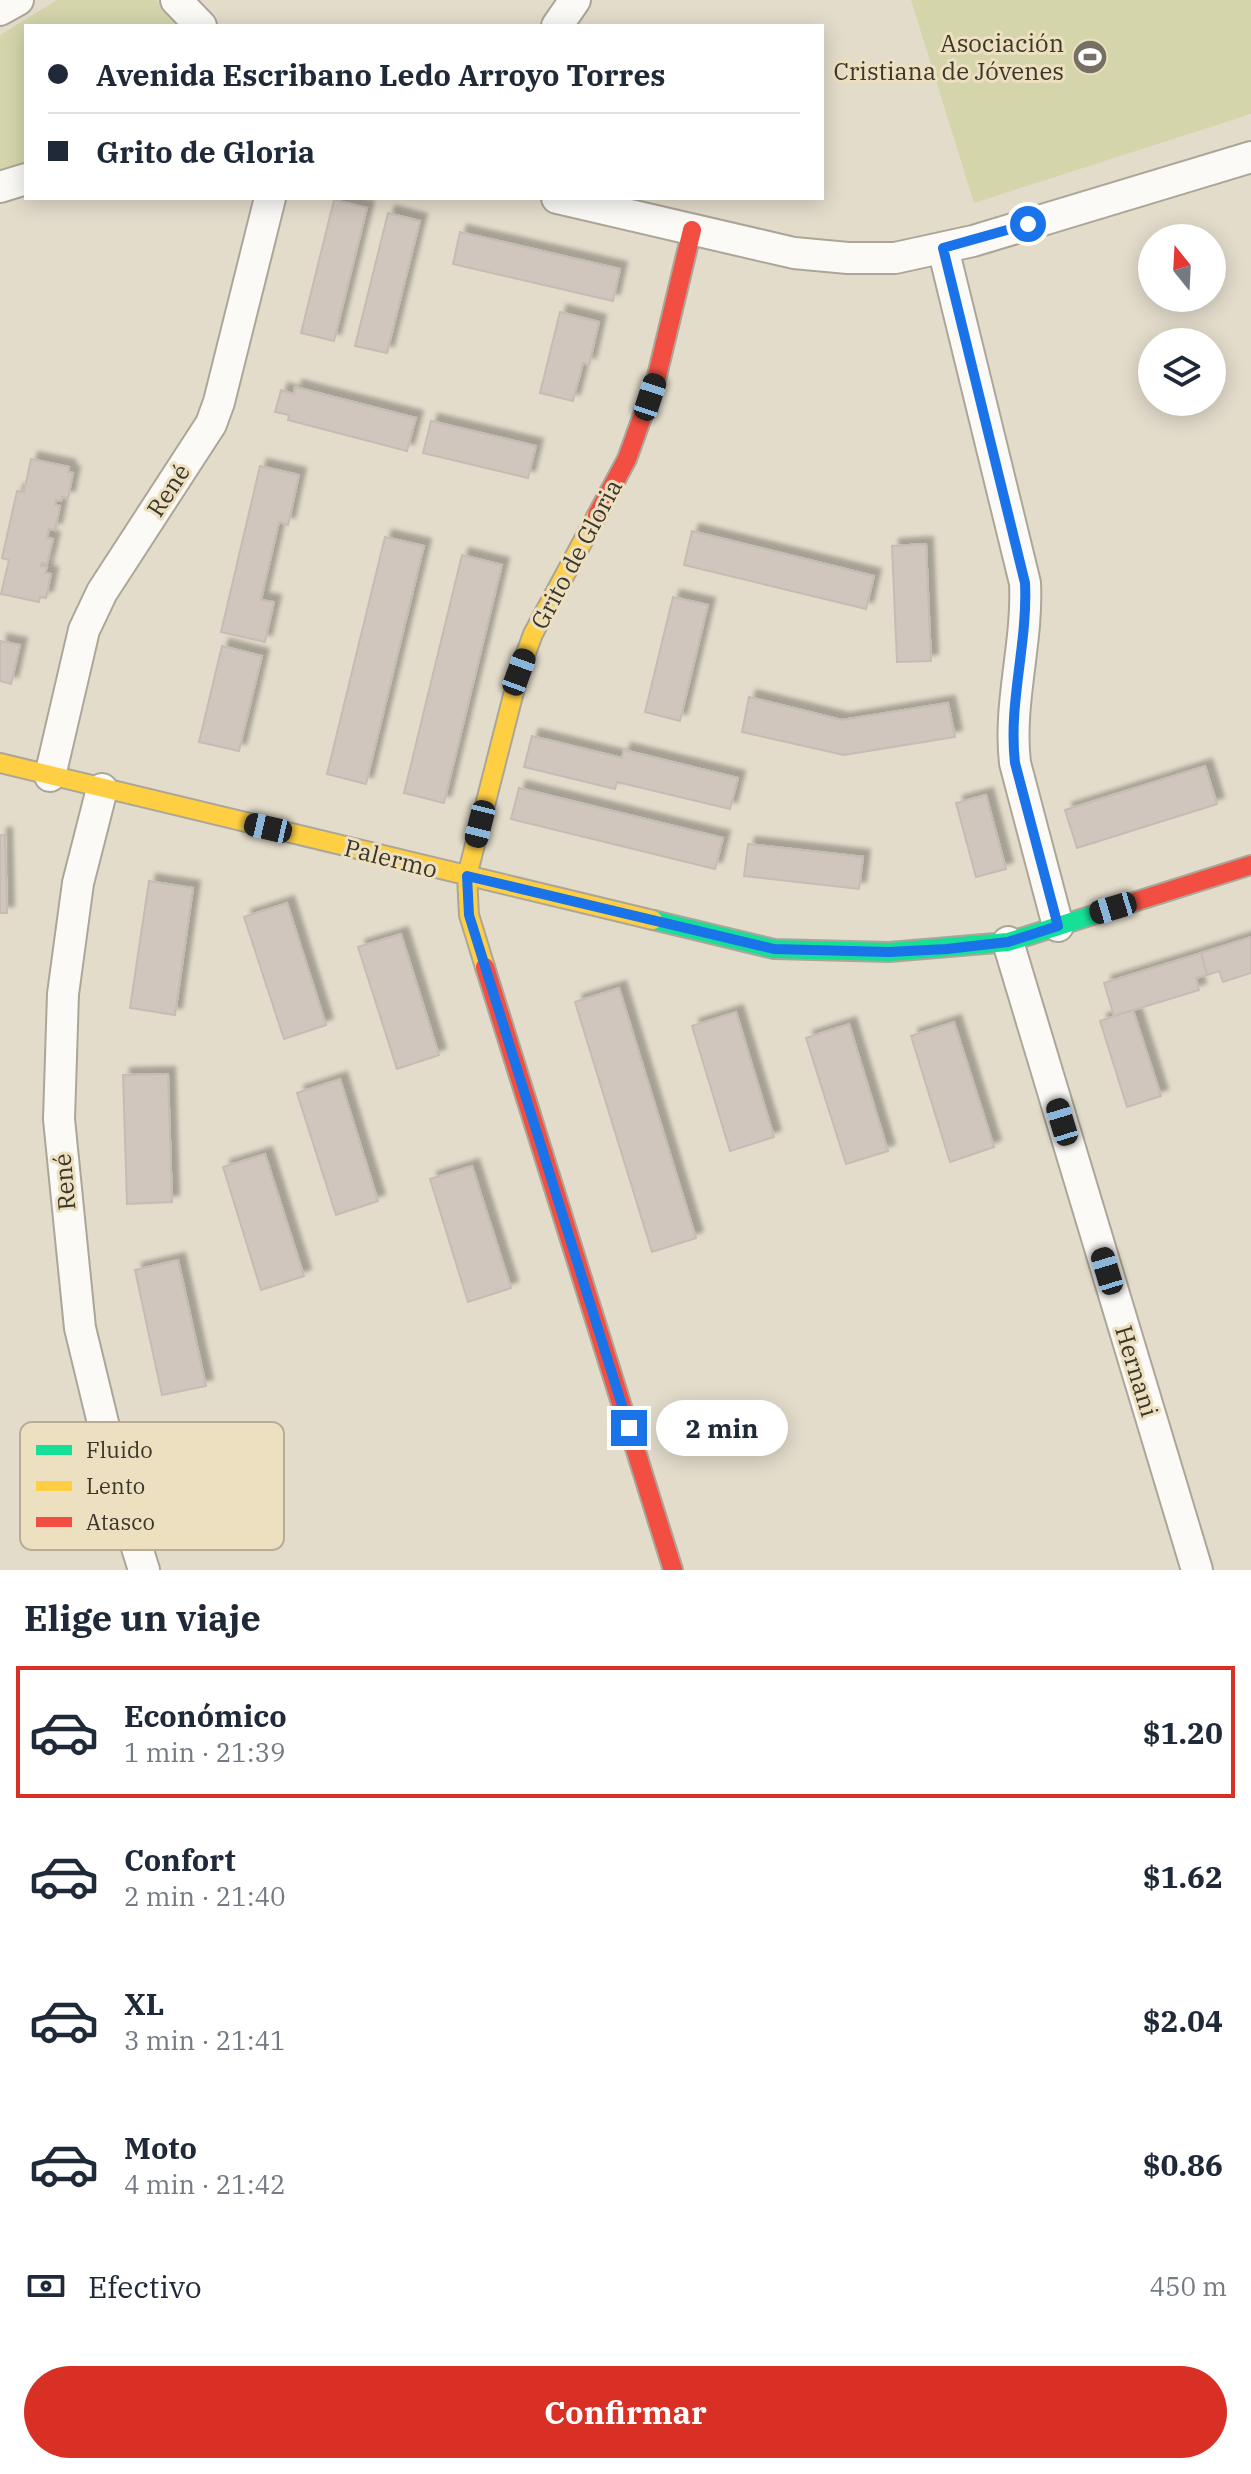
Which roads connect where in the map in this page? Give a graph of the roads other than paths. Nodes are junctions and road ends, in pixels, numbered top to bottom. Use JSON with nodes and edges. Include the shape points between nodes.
{"nodes":[{"id":1,"x":18,"y":0,"type":"edge"},
{"id":2,"x":176,"y":0,"type":"edge"},
{"id":3,"x":575,"y":0,"type":"edge"},
{"id":4,"x":0,"y":10,"type":"edge"},
{"id":5,"x":199,"y":24,"type":"edge"},
{"id":6,"x":558,"y":24,"type":"edge"},
{"id":7,"x":1251,"y":157,"type":"edge"},
{"id":8,"x":24,"y":180,"type":"edge"},
{"id":9,"x":0,"y":187,"type":"edge"},
{"id":10,"x":270,"y":200,"type":"edge"},
{"id":11,"x":565,"y":200,"type":"edge"},
{"id":12,"x":692,"y":230,"type":"junction"},
{"id":13,"x":943,"y":248,"type":"junction"},
{"id":14,"x":0,"y":763,"type":"edge"},
{"id":15,"x":50,"y":776,"type":"junction"},
{"id":16,"x":102,"y":789,"type":"junction"},
{"id":17,"x":1251,"y":865,"type":"edge"},
{"id":18,"x":467,"y":876,"type":"junction"},
{"id":19,"x":1058,"y":926,"type":"junction"},
{"id":20,"x":1008,"y":942,"type":"junction"},
{"id":21,"x":103,"y":1422,"type":"edge"},
{"id":22,"x":138,"y":1550,"type":"edge"},
{"id":23,"x":144,"y":1570,"type":"edge"},
{"id":24,"x":673,"y":1570,"type":"edge"},
{"id":25,"x":1197,"y":1570,"type":"edge"}],
"edges":[{"from":1,"to":4,"type":"street"},
{"from":2,"to":5,"type":"street"},
{"from":3,"to":6,"type":"street"},
{"from":7,"to":13,"type":"street"},
{"from":8,"to":9,"type":"street"},
{"from":10,"to":15,"type":"street","name":"René","via":[[211,424],[102,592],[84,630]]},
{"from":11,"to":12,"type":"street"},
{"from":12,"to":13,"type":"street","via":[[794,253],[848,258],[895,258]]},
{"from":12,"to":18,"type":"street","name":"Grito de Gloria","via":[[657,376],[627,459],[533,634],[519,672]]},
{"from":13,"to":19,"type":"street","via":[[1025,583],[1012,741]]},
{"from":14,"to":15,"type":"street","name":"Palermo"},
{"from":15,"to":16,"type":"street","name":"Palermo"},
{"from":16,"to":18,"type":"street","name":"Palermo"},
{"from":16,"to":21,"type":"street","name":"René","via":[[78,883],[63,994],[59,1119],[80,1328]]},
{"from":17,"to":19,"type":"street","name":"Palermo"},
{"from":18,"to":20,"type":"street","name":"Palermo","via":[[774,949],[889,952]]},
{"from":18,"to":24,"type":"street","name":"Grito de Gloria","via":[[469,915]]},
{"from":19,"to":20,"type":"street","name":"Palermo"},
{"from":20,"to":25,"type":"street","name":"Hernani"},
{"from":22,"to":23,"type":"street","name":"René"}]}
